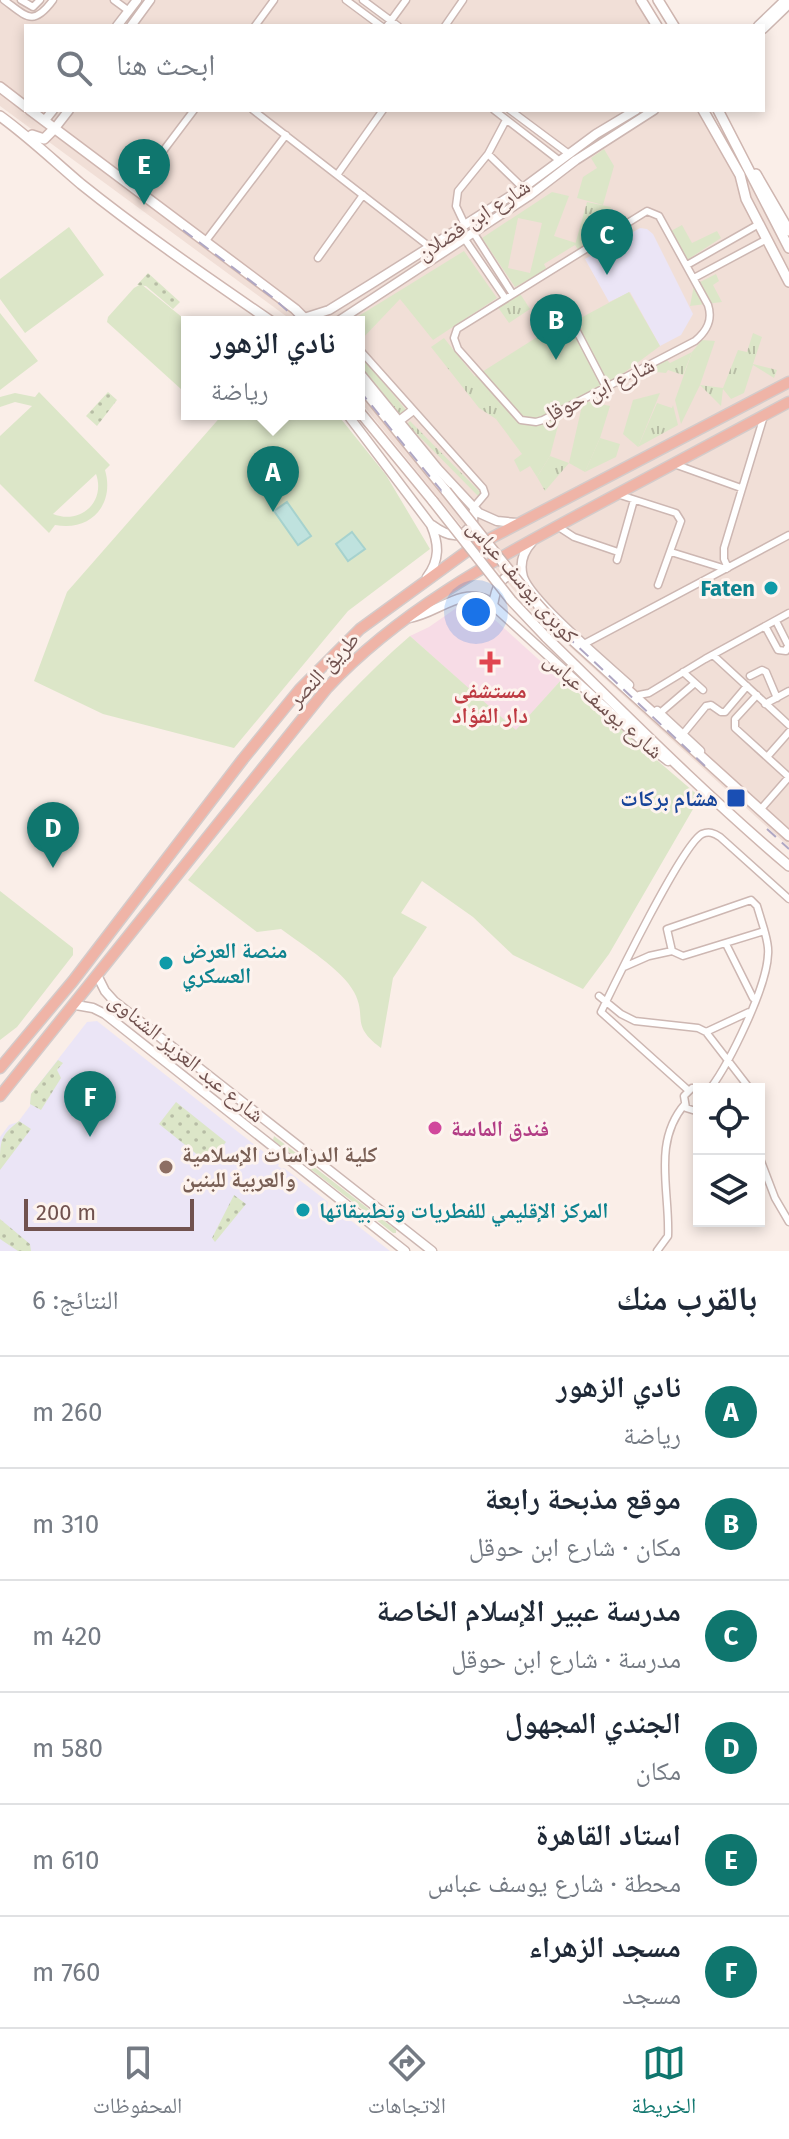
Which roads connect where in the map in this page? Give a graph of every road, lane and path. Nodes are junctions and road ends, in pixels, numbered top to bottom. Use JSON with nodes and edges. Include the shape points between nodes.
{"nodes":[{"id":1,"x":4,"y":0,"type":"edge"},
{"id":2,"x":21,"y":0,"type":"edge"},
{"id":3,"x":40,"y":0,"type":"edge"},
{"id":4,"x":53,"y":0,"type":"edge"},
{"id":5,"x":114,"y":0,"type":"edge"},
{"id":6,"x":136,"y":0,"type":"edge"},
{"id":7,"x":150,"y":0,"type":"edge"},
{"id":8,"x":274,"y":0,"type":"edge"},
{"id":9,"x":346,"y":0,"type":"edge"},
{"id":10,"x":363,"y":0,"type":"edge"},
{"id":11,"x":406,"y":0,"type":"edge"},
{"id":12,"x":463,"y":0,"type":"edge"},
{"id":13,"x":641,"y":0,"type":"edge"},
{"id":14,"x":658,"y":0,"type":"edge"},
{"id":15,"x":787,"y":2,"type":"edge"},
{"id":16,"x":129,"y":11,"type":"junction"},
{"id":17,"x":119,"y":24,"type":"edge"},
{"id":18,"x":132,"y":24,"type":"edge"},
{"id":19,"x":256,"y":24,"type":"edge"},
{"id":20,"x":387,"y":24,"type":"edge"},
{"id":21,"x":388,"y":24,"type":"edge"},
{"id":22,"x":390,"y":24,"type":"edge"},
{"id":23,"x":446,"y":24,"type":"edge"},
{"id":24,"x":656,"y":24,"type":"edge"},
{"id":25,"x":673,"y":24,"type":"edge"},
{"id":26,"x":763,"y":24,"type":"edge"},
{"id":27,"x":0,"y":87,"type":"edge"},
{"id":28,"x":24,"y":105,"type":"edge"},
{"id":29,"x":34,"y":112,"type":"edge"},
{"id":30,"x":51,"y":112,"type":"edge"},
{"id":31,"x":67,"y":112,"type":"edge"},
{"id":32,"x":192,"y":112,"type":"edge"},
{"id":33,"x":256,"y":112,"type":"edge"},
{"id":34,"x":382,"y":112,"type":"edge"},
{"id":35,"x":496,"y":112,"type":"edge"},
{"id":36,"x":513,"y":112,"type":"edge"},
{"id":37,"x":633,"y":112,"type":"edge"},
{"id":38,"x":651,"y":112,"type":"edge"},
{"id":39,"x":704,"y":112,"type":"edge"},
{"id":40,"x":719,"y":112,"type":"edge"},
{"id":41,"x":0,"y":116,"type":"edge"},
{"id":42,"x":45,"y":120,"type":"junction"},
{"id":43,"x":506,"y":120,"type":"junction"},
{"id":44,"x":55,"y":128,"type":"junction"},
{"id":45,"x":25,"y":135,"type":"junction"},
{"id":46,"x":286,"y":135,"type":"junction"},
{"id":47,"x":488,"y":154,"type":"junction"},
{"id":48,"x":569,"y":154,"type":"junction"},
{"id":49,"x":560,"y":161,"type":"junction"},
{"id":50,"x":748,"y":167,"type":"junction"},
{"id":51,"x":145,"y":175,"type":"dead end"},
{"id":52,"x":337,"y":175,"type":"junction"},
{"id":53,"x":740,"y":175,"type":"junction"},
{"id":54,"x":523,"y":188,"type":"junction"},
{"id":55,"x":363,"y":195,"type":"junction"},
{"id":56,"x":464,"y":223,"type":"junction"},
{"id":57,"x":759,"y":224,"type":"junction"},
{"id":58,"x":789,"y":231,"type":"edge"},
{"id":59,"x":473,"y":232,"type":"junction"},
{"id":60,"x":464,"y":238,"type":"junction"},
{"id":61,"x":767,"y":239,"type":"junction"},
{"id":62,"x":205,"y":242,"type":"junction"},
{"id":63,"x":430,"y":245,"type":"junction"},
{"id":64,"x":789,"y":248,"type":"edge"},
{"id":65,"x":439,"y":254,"type":"junction"},
{"id":66,"x":318,"y":258,"type":"dead end"},
{"id":67,"x":687,"y":265,"type":"junction"},
{"id":68,"x":789,"y":268,"type":"edge"},
{"id":69,"x":694,"y":278,"type":"junction"},
{"id":70,"x":789,"y":282,"type":"edge"},
{"id":71,"x":512,"y":293,"type":"junction"},
{"id":72,"x":505,"y":298,"type":"junction"},
{"id":73,"x":325,"y":311,"type":"junction"},
{"id":74,"x":264,"y":316,"type":"edge"},
{"id":75,"x":301,"y":316,"type":"edge"},
{"id":76,"x":314,"y":316,"type":"edge"},
{"id":77,"x":327,"y":316,"type":"edge"},
{"id":78,"x":347,"y":316,"type":"edge"},
{"id":79,"x":569,"y":316,"type":"dead end"},
{"id":80,"x":365,"y":356,"type":"edge"},
{"id":81,"x":365,"y":379,"type":"edge"},
{"id":82,"x":789,"y":382,"type":"edge"},
{"id":83,"x":606,"y":387,"type":"junction"},
{"id":84,"x":365,"y":391,"type":"edge"},
{"id":85,"x":789,"y":402,"type":"edge"},
{"id":86,"x":412,"y":411,"type":"junction"},
{"id":87,"x":764,"y":416,"type":"junction"},
{"id":88,"x":365,"y":418,"type":"edge"},
{"id":89,"x":352,"y":420,"type":"edge"},
{"id":90,"x":399,"y":421,"type":"junction"},
{"id":91,"x":674,"y":464,"type":"junction"},
{"id":92,"x":741,"y":488,"type":"junction"},
{"id":93,"x":617,"y":494,"type":"junction"},
{"id":94,"x":634,"y":500,"type":"junction"},
{"id":95,"x":474,"y":507,"type":"junction"},
{"id":96,"x":516,"y":523,"type":"junction"},
{"id":97,"x":431,"y":525,"type":"junction"},
{"id":98,"x":557,"y":526,"type":"junction"},
{"id":99,"x":500,"y":532,"type":"junction"},
{"id":100,"x":789,"y":535,"type":"edge"},
{"id":101,"x":539,"y":536,"type":"junction"},
{"id":102,"x":512,"y":551,"type":"junction"},
{"id":103,"x":671,"y":552,"type":"junction"},
{"id":104,"x":451,"y":561,"type":"junction"},
{"id":105,"x":727,"y":568,"type":"junction"},
{"id":106,"x":523,"y":573,"type":"junction"},
{"id":107,"x":426,"y":578,"type":"junction"},
{"id":108,"x":465,"y":578,"type":"junction"},
{"id":109,"x":658,"y":585,"type":"dead end"},
{"id":110,"x":493,"y":605,"type":"junction"},
{"id":111,"x":789,"y":613,"type":"edge"},
{"id":112,"x":404,"y":618,"type":"junction"},
{"id":113,"x":776,"y":621,"type":"junction"},
{"id":114,"x":765,"y":626,"type":"junction"},
{"id":115,"x":584,"y":644,"type":"junction"},
{"id":116,"x":788,"y":648,"type":"edge"},
{"id":117,"x":713,"y":655,"type":"junction"},
{"id":118,"x":683,"y":672,"type":"junction"},
{"id":119,"x":750,"y":676,"type":"dead end"},
{"id":120,"x":695,"y":683,"type":"junction"},
{"id":121,"x":747,"y":686,"type":"junction"},
{"id":122,"x":703,"y":690,"type":"dead end"},
{"id":123,"x":789,"y":691,"type":"edge"},
{"id":124,"x":639,"y":695,"type":"junction"},
{"id":125,"x":757,"y":695,"type":"junction"},
{"id":126,"x":777,"y":698,"type":"junction"},
{"id":127,"x":765,"y":704,"type":"junction"},
{"id":128,"x":660,"y":713,"type":"junction"},
{"id":129,"x":789,"y":725,"type":"edge"},
{"id":130,"x":789,"y":732,"type":"edge"},
{"id":131,"x":683,"y":734,"type":"junction"},
{"id":132,"x":767,"y":757,"type":"junction"},
{"id":133,"x":705,"y":761,"type":"junction"},
{"id":134,"x":682,"y":771,"type":"junction"},
{"id":135,"x":789,"y":777,"type":"edge"},
{"id":136,"x":760,"y":810,"type":"junction"},
{"id":137,"x":789,"y":836,"type":"edge"},
{"id":138,"x":789,"y":866,"type":"edge"},
{"id":139,"x":789,"y":899,"type":"edge"},
{"id":140,"x":764,"y":931,"type":"junction"},
{"id":141,"x":639,"y":938,"type":"junction"},
{"id":142,"x":726,"y":944,"type":"junction"},
{"id":143,"x":645,"y":951,"type":"junction"},
{"id":144,"x":672,"y":951,"type":"junction"},
{"id":145,"x":624,"y":967,"type":"junction"},
{"id":146,"x":98,"y":977,"type":"junction"},
{"id":147,"x":599,"y":996,"type":"dead end"},
{"id":148,"x":754,"y":1001,"type":"junction"},
{"id":149,"x":606,"y":1002,"type":"junction"},
{"id":150,"x":76,"y":1005,"type":"junction"},
{"id":151,"x":751,"y":1011,"type":"junction"},
{"id":152,"x":706,"y":1032,"type":"junction"},
{"id":153,"x":155,"y":1034,"type":"junction"},
{"id":154,"x":146,"y":1046,"type":"junction"},
{"id":155,"x":729,"y":1061,"type":"junction"},
{"id":156,"x":0,"y":1068,"type":"edge"},
{"id":157,"x":199,"y":1069,"type":"junction"},
{"id":158,"x":189,"y":1081,"type":"junction"},
{"id":159,"x":714,"y":1083,"type":"edge"},
{"id":160,"x":746,"y":1083,"type":"edge"},
{"id":161,"x":693,"y":1088,"type":"edge"},
{"id":162,"x":688,"y":1090,"type":"junction"},
{"id":163,"x":0,"y":1096,"type":"edge"},
{"id":164,"x":242,"y":1103,"type":"junction"},
{"id":165,"x":685,"y":1104,"type":"junction"},
{"id":166,"x":693,"y":1111,"type":"edge"},
{"id":167,"x":232,"y":1115,"type":"junction"},
{"id":168,"x":272,"y":1127,"type":"junction"},
{"id":169,"x":263,"y":1140,"type":"junction"},
{"id":170,"x":765,"y":1172,"type":"edge"},
{"id":171,"x":789,"y":1222,"type":"edge"},
{"id":172,"x":406,"y":1231,"type":"junction"},
{"id":173,"x":396,"y":1244,"type":"junction"},
{"id":174,"x":405,"y":1251,"type":"edge"},
{"id":175,"x":432,"y":1251,"type":"edge"},
{"id":176,"x":657,"y":1251,"type":"edge"}],
"edges":[{"from":1,"to":4,"type":"street","via":[[34,18]]},
{"from":2,"to":3,"type":"street","via":[[33,7]]},
{"from":5,"to":16,"type":"street"},
{"from":6,"to":16,"type":"street"},
{"from":7,"to":18,"type":"street"},
{"from":8,"to":19,"type":"street"},
{"from":9,"to":20,"type":"street"},
{"from":10,"to":21,"type":"street"},
{"from":11,"to":22,"type":"street"},
{"from":12,"to":23,"type":"street"},
{"from":13,"to":24,"type":"main road"},
{"from":14,"to":25,"type":"main road"},
{"from":15,"to":26,"type":"street"},
{"from":16,"to":17,"type":"street"},
{"from":27,"to":28,"type":"main road"},
{"from":29,"to":42,"type":"main road"},
{"from":30,"to":42,"type":"street"},
{"from":31,"to":44,"type":"street"},
{"from":32,"to":51,"type":"street"},
{"from":33,"to":46,"type":"street"},
{"from":34,"to":52,"type":"street"},
{"from":35,"to":43,"type":"street"},
{"from":36,"to":48,"type":"street"},
{"from":37,"to":48,"type":"street","name":"شارع ابن فضلان"},
{"from":38,"to":59,"type":"street","name":"شارع ابن فضلان"},
{"from":39,"to":53,"type":"main road"},
{"from":40,"to":50,"type":"main road"},
{"from":41,"to":45,"type":"main road"},
{"from":42,"to":44,"type":"main road"},
{"from":43,"to":47,"type":"street"},
{"from":43,"to":49,"type":"street"},
{"from":44,"to":45,"type":"main road","via":[[44,139]]},
{"from":44,"to":62,"type":"main road"},
{"from":45,"to":74,"type":"main road","via":[[117,212]]},
{"from":46,"to":52,"type":"street"},
{"from":46,"to":62,"type":"street"},
{"from":47,"to":54,"type":"street"},
{"from":47,"to":56,"type":"street","via":[[456,196]]},
{"from":48,"to":49,"type":"street","name":"شارع ابن فضلان"},
{"from":49,"to":54,"type":"street","name":"شارع ابن فضلان"},
{"from":50,"to":58,"type":"main road"},
{"from":50,"to":64,"type":"main road"},
{"from":52,"to":55,"type":"street"},
{"from":53,"to":57,"type":"main road"},
{"from":53,"to":68,"type":"main road"},
{"from":54,"to":56,"type":"street","name":"شارع ابن فضلان"},
{"from":55,"to":63,"type":"street"},
{"from":55,"to":66,"type":"street"},
{"from":56,"to":63,"type":"street","name":"شارع ابن فضلان"},
{"from":57,"to":61,"type":"main road"},
{"from":57,"to":67,"type":"street"},
{"from":59,"to":60,"type":"street","name":"شارع ابن فضلان"},
{"from":59,"to":71,"type":"street"},
{"from":60,"to":65,"type":"street","name":"شارع ابن فضلان"},
{"from":60,"to":72,"type":"street"},
{"from":61,"to":69,"type":"street"},
{"from":61,"to":70,"type":"main road"},
{"from":62,"to":75,"type":"main road"},
{"from":63,"to":65,"type":"street"},
{"from":63,"to":73,"type":"street","name":"شارع ابن فضلان"},
{"from":65,"to":78,"type":"street","name":"شارع ابن فضلان"},
{"from":67,"to":69,"type":"street","name":"شارع ابن حوقل"},
{"from":67,"to":71,"type":"street","name":"شارع ابن حوقل","via":[[659,216],[647,211]]},
{"from":69,"to":83,"type":"street","name":"شارع ابن حوقل","via":[[711,317],[701,336]]},
{"from":71,"to":72,"type":"street","name":"شارع ابن حوقل"},
{"from":72,"to":83,"type":"street","name":"شارع ابن حوقل","via":[[460,326],[454,338],[515,415],[536,422]]},
{"from":73,"to":76,"type":"street","name":"شارع ابن فضلان"},
{"from":73,"to":77,"type":"street"},
{"from":79,"to":83,"type":"street"},
{"from":80,"to":86,"type":"street"},
{"from":81,"to":90,"type":"street"},
{"from":82,"to":96,"type":"highway","name":"طريق النصر"},
{"from":84,"to":133,"type":"main road","name":"كوبرى يوسف عباس","bridge":true,"via":[[557,626]]},
{"from":85,"to":87,"type":"highway","name":"طريق النصر"},
{"from":86,"to":90,"type":"street"},
{"from":86,"to":95,"type":"street","via":[[485,490]]},
{"from":87,"to":91,"type":"highway","name":"طريق النصر"},
{"from":87,"to":92,"type":"street"},
{"from":88,"to":134,"type":"main road","name":"كوبرى يوسف عباس","bridge":true,"via":[[511,600]]},
{"from":89,"to":97,"type":"street"},
{"from":90,"to":95,"type":"street"},
{"from":91,"to":92,"type":"street"},
{"from":91,"to":93,"type":"highway","name":"طريق النصر"},
{"from":92,"to":105,"type":"street","via":[[723,554]]},
{"from":93,"to":94,"type":"street"},
{"from":93,"to":98,"type":"highway","name":"طريق النصر"},
{"from":94,"to":98,"type":"street","via":[[618,556]]},
{"from":94,"to":103,"type":"street","via":[[680,516]]},
{"from":95,"to":96,"type":"street","via":[[487,518]]},
{"from":95,"to":97,"type":"street","via":[[473,522],[462,534],[450,536]]},
{"from":96,"to":99,"type":"highway","name":"طريق النصر"},
{"from":97,"to":107,"type":"street","via":[[438,554]]},
{"from":98,"to":101,"type":"highway","name":"طريق النصر"},
{"from":99,"to":102,"type":"highway","via":[[499,548]]},
{"from":99,"to":104,"type":"highway","name":"طريق النصر"},
{"from":100,"to":105,"type":"street"},
{"from":101,"to":102,"type":"highway","name":"طريق النصر"},
{"from":101,"to":106,"type":"street","via":[[525,552]]},
{"from":102,"to":108,"type":"highway","name":"طريق النصر"},
{"from":103,"to":105,"type":"street"},
{"from":103,"to":109,"type":"street"},
{"from":104,"to":107,"type":"highway","name":"طريق النصر"},
{"from":104,"to":108,"type":"highway","via":[[464,564]]},
{"from":105,"to":115,"type":"street"},
{"from":106,"to":110,"type":"street","via":[[502,580]]},
{"from":106,"to":115,"type":"street","name":"شارع يوسف عباس","via":[[539,599]]},
{"from":107,"to":156,"type":"highway","name":"طريق النصر","via":[[311,676]]},
{"from":108,"to":112,"type":"highway","name":"طريق النصر"},
{"from":110,"to":112,"type":"street","via":[[468,595],[431,613]]},
{"from":110,"to":134,"type":"street","name":"شارع يوسف عباس"},
{"from":111,"to":113,"type":"street"},
{"from":112,"to":146,"type":"highway","name":"طريق النصر","via":[[327,688]]},
{"from":113,"to":114,"type":"street"},
{"from":113,"to":116,"type":"street"},
{"from":114,"to":116,"type":"street","via":[[778,650]]},
{"from":114,"to":117,"type":"street"},
{"from":115,"to":124,"type":"street","name":"شارع يوسف عباس"},
{"from":117,"to":118,"type":"street"},
{"from":117,"to":121,"type":"street"},
{"from":118,"to":120,"type":"street"},
{"from":118,"to":124,"type":"street"},
{"from":119,"to":126,"type":"street","via":[[766,672]]},
{"from":120,"to":122,"type":"street"},
{"from":120,"to":128,"type":"street"},
{"from":121,"to":125,"type":"street"},
{"from":121,"to":131,"type":"street","via":[[725,712],[706,706]]},
{"from":123,"to":126,"type":"street"},
{"from":124,"to":128,"type":"street","name":"شارع يوسف عباس"},
{"from":125,"to":127,"type":"street"},
{"from":125,"to":132,"type":"street","via":[[734,725]]},
{"from":126,"to":127,"type":"street"},
{"from":127,"to":129,"type":"street"},
{"from":128,"to":131,"type":"street","name":"شارع يوسف عباس"},
{"from":130,"to":132,"type":"street"},
{"from":131,"to":133,"type":"street","name":"شارع يوسف عباس"},
{"from":132,"to":135,"type":"street"},
{"from":133,"to":136,"type":"main road","name":"شارع يوسف عباس"},
{"from":134,"to":138,"type":"main road","name":"شارع يوسف عباس"},
{"from":135,"to":136,"type":"street"},
{"from":136,"to":137,"type":"main road","name":"شارع يوسف عباس"},
{"from":139,"to":141,"type":"street","via":[[720,837],[707,833],[687,852]]},
{"from":140,"to":142,"type":"street"},
{"from":140,"to":144,"type":"street","via":[[755,903],[747,901],[667,929]]},
{"from":140,"to":148,"type":"street","via":[[768,957]]},
{"from":141,"to":143,"type":"street"},
{"from":141,"to":145,"type":"street"},
{"from":142,"to":144,"type":"street","via":[[687,956]]},
{"from":142,"to":148,"type":"street"},
{"from":143,"to":144,"type":"street"},
{"from":143,"to":145,"type":"street"},
{"from":145,"to":149,"type":"street"},
{"from":146,"to":150,"type":"highway","name":"طريق النصر"},
{"from":146,"to":153,"type":"street","name":"شارع عبد العزيز الشناوى","via":[[111,998]]},
{"from":147,"to":149,"type":"street"},
{"from":148,"to":151,"type":"street"},
{"from":149,"to":152,"type":"street","via":[[635,1021],[690,1025]]},
{"from":149,"to":162,"type":"street","via":[[601,1012]]},
{"from":150,"to":154,"type":"street","name":"شارع عبد العزيز الشناوى","via":[[101,1012]]},
{"from":150,"to":163,"type":"highway","name":"طريق النصر"},
{"from":151,"to":152,"type":"street"},
{"from":151,"to":155,"type":"street"},
{"from":152,"to":155,"type":"street"},
{"from":153,"to":154,"type":"street"},
{"from":153,"to":157,"type":"street","name":"شارع عبد العزيز الشناوى"},
{"from":154,"to":158,"type":"street","name":"شارع عبد العزيز الشناوى"},
{"from":155,"to":159,"type":"street"},
{"from":155,"to":160,"type":"street"},
{"from":157,"to":158,"type":"street"},
{"from":157,"to":164,"type":"street","name":"شارع عبد العزيز الشناوى"},
{"from":158,"to":167,"type":"street","name":"شارع عبد العزيز الشناوى"},
{"from":161,"to":162,"type":"street"},
{"from":162,"to":165,"type":"street"},
{"from":164,"to":167,"type":"street"},
{"from":164,"to":168,"type":"street","name":"شارع عبد العزيز الشناوى"},
{"from":165,"to":166,"type":"street"},
{"from":165,"to":176,"type":"street","via":[[668,1136],[668,1236]]},
{"from":167,"to":169,"type":"street","name":"شارع عبد العزيز الشناوى"},
{"from":168,"to":169,"type":"street"},
{"from":168,"to":172,"type":"street","name":"شارع عبد العزيز الشناوى"},
{"from":169,"to":173,"type":"street","name":"شارع عبد العزيز الشناوى"},
{"from":170,"to":171,"type":"street"},
{"from":172,"to":173,"type":"street"},
{"from":172,"to":175,"type":"street","name":"شارع عبد العزيز الشناوى"},
{"from":173,"to":174,"type":"street","name":"شارع عبد العزيز الشناوى"}]}
